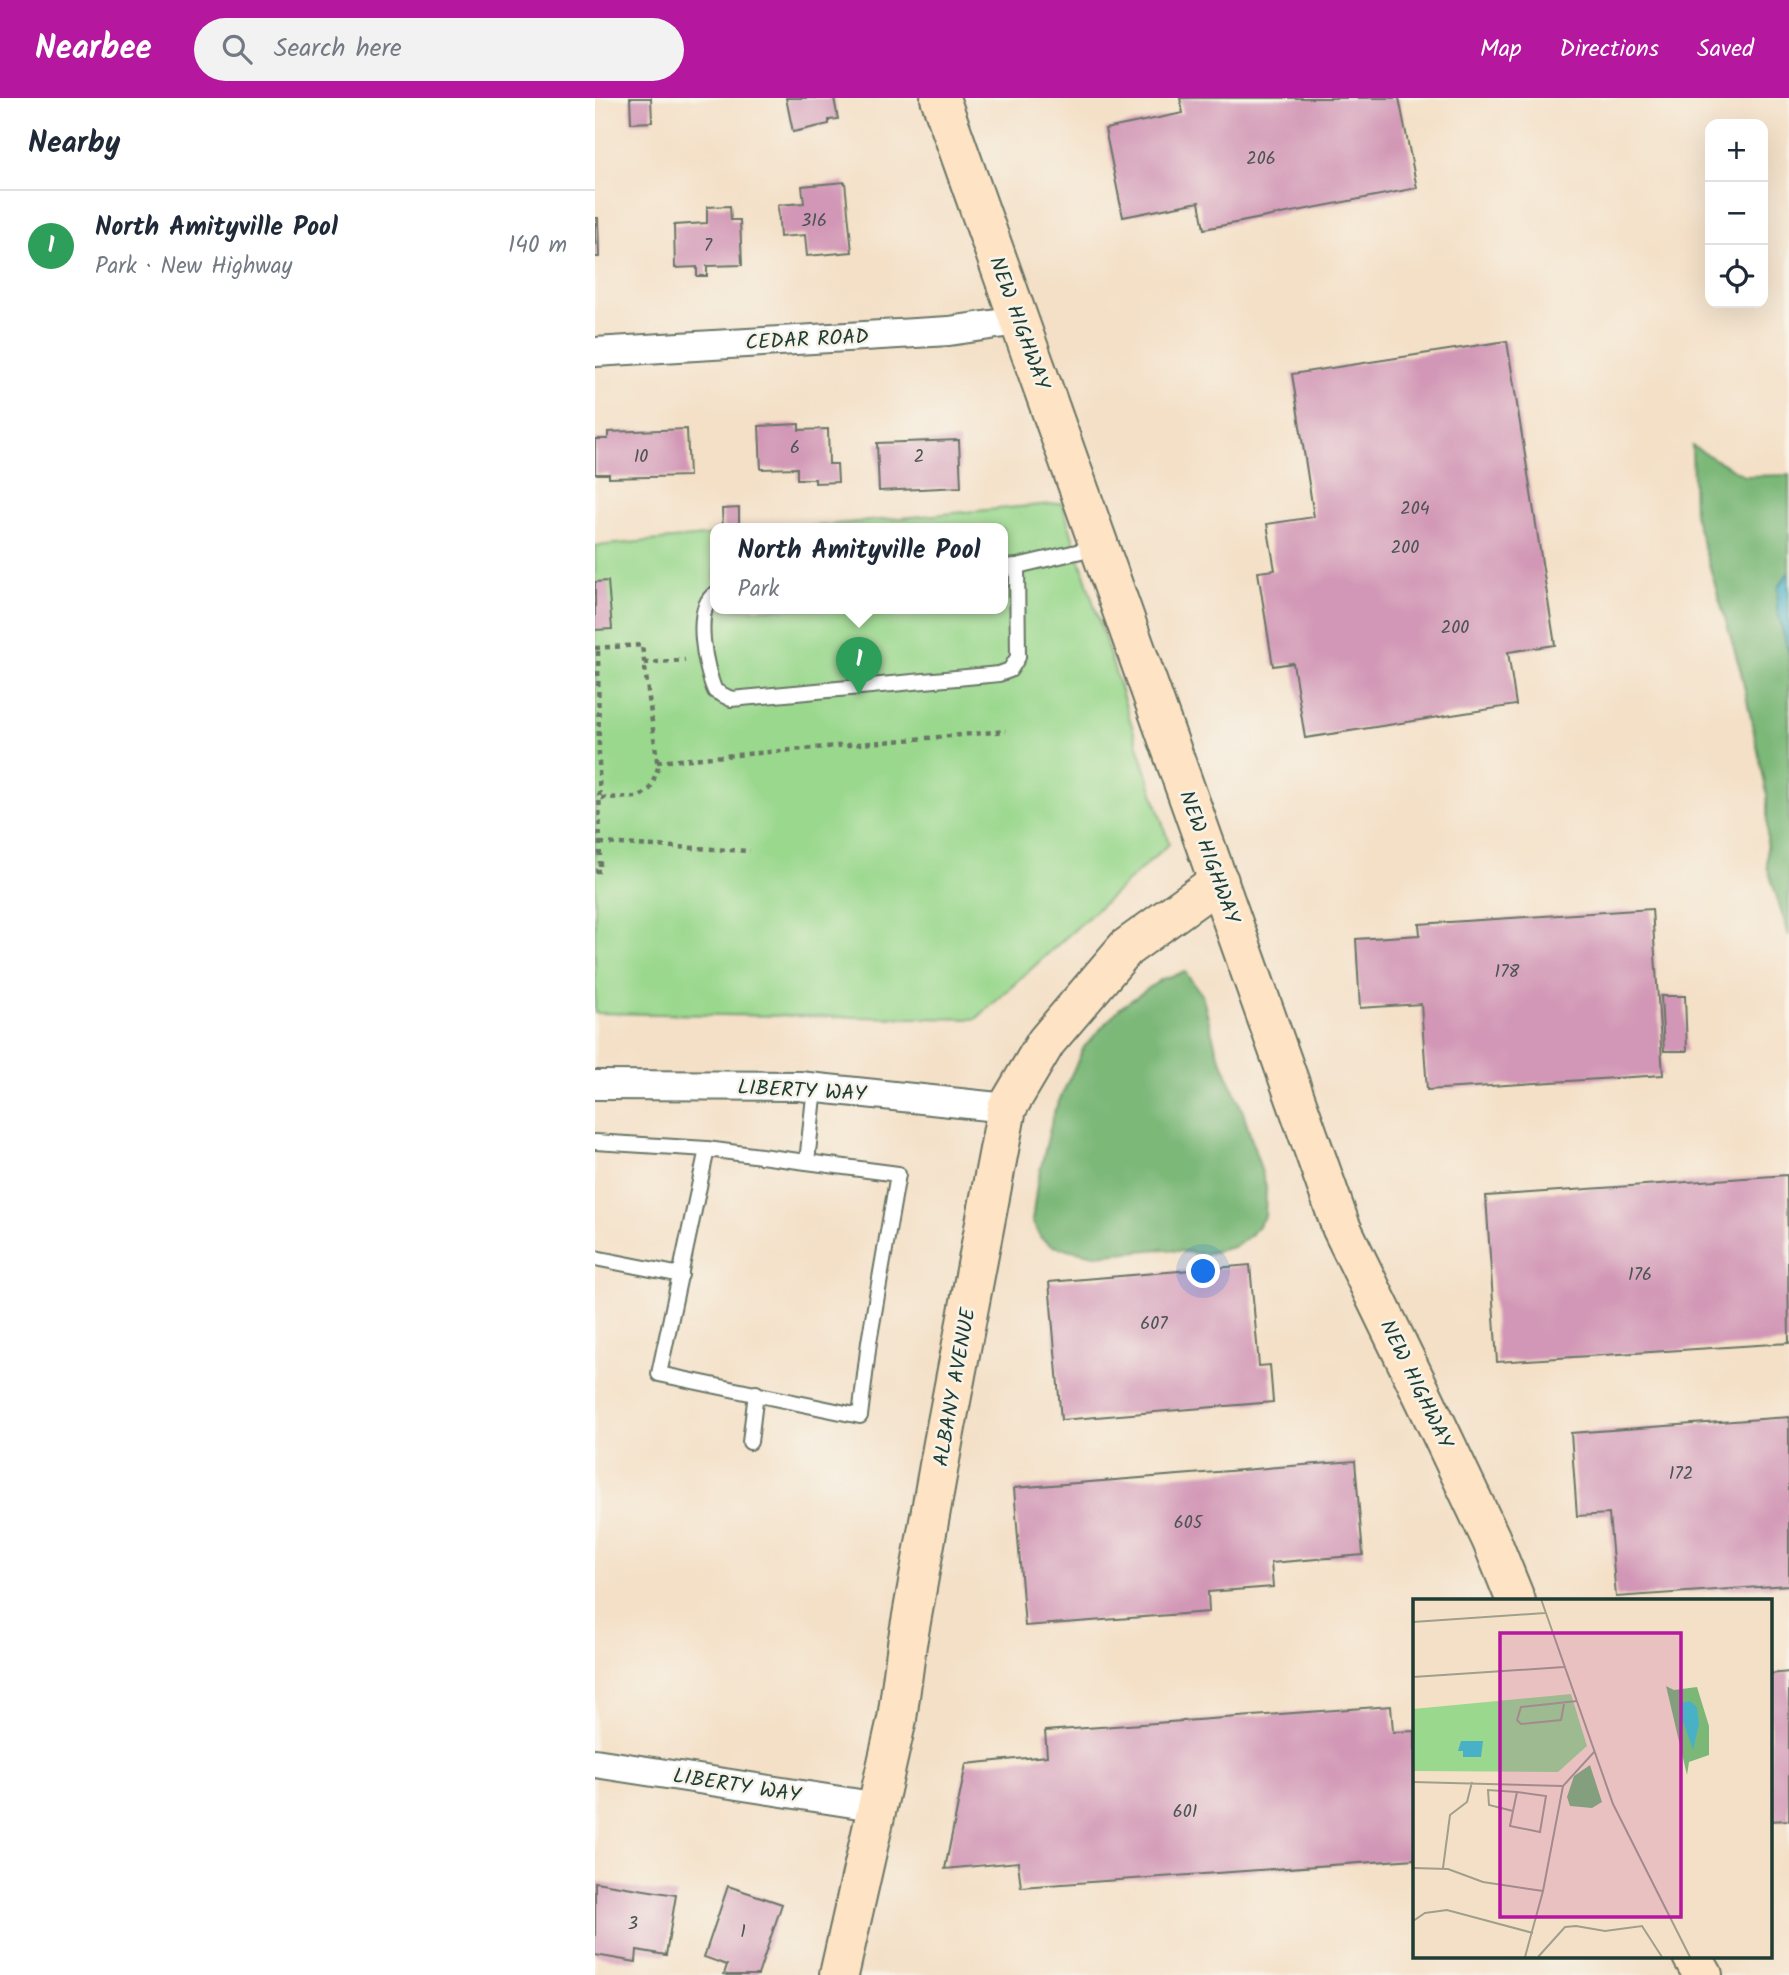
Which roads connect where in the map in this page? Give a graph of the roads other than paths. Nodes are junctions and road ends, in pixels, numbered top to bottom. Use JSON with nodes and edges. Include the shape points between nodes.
{"nodes":[{"id":1,"x":940,"y":98,"type":"edge"},
{"id":2,"x":1019,"y":321,"type":"junction"},
{"id":3,"x":595,"y":352,"type":"edge"},
{"id":4,"x":1100,"y":547,"type":"junction"},
{"id":5,"x":1010,"y":567,"type":"edge"},
{"id":6,"x":710,"y":599,"type":"edge"},
{"id":7,"x":1219,"y":881,"type":"junction"},
{"id":8,"x":595,"y":1085,"type":"edge"},
{"id":9,"x":815,"y":1087,"type":"junction"},
{"id":10,"x":1007,"y":1108,"type":"junction"},
{"id":11,"x":595,"y":1142,"type":"edge"},
{"id":12,"x":708,"y":1149,"type":"junction"},
{"id":13,"x":807,"y":1162,"type":"junction"},
{"id":14,"x":595,"y":1258,"type":"edge"},
{"id":15,"x":681,"y":1275,"type":"junction"},
{"id":16,"x":756,"y":1393,"type":"junction"},
{"id":17,"x":750,"y":1442,"type":"dead end"},
{"id":18,"x":1515,"y":1599,"type":"edge"},
{"id":19,"x":595,"y":1763,"type":"edge"},
{"id":20,"x":879,"y":1807,"type":"junction"},
{"id":21,"x":1693,"y":1958,"type":"edge"},
{"id":22,"x":839,"y":1975,"type":"edge"},
{"id":23,"x":1703,"y":1975,"type":"edge"}],
"edges":[{"from":1,"to":2,"type":"main road","name":"NEW HIGHWAY"},
{"from":2,"to":3,"type":"street","name":"CEDAR ROAD","via":[[949,331]]},
{"from":2,"to":4,"type":"main road","name":"NEW HIGHWAY"},
{"from":4,"to":5,"type":"lane"},
{"from":4,"to":7,"type":"main road","name":"NEW HIGHWAY"},
{"from":5,"to":6,"type":"lane","via":[[1018,657],[1010,670],[999,674],[731,699],[715,691],[707,673],[702,615]]},
{"from":7,"to":10,"type":"main road","name":"ALBANY AVENUE","via":[[1126,948],[1046,1042]]},
{"from":7,"to":18,"type":"main road","name":"NEW HIGHWAY","via":[[1341,1227],[1464,1481]]},
{"from":8,"to":9,"type":"street","name":"LIBERTY WAY"},
{"from":9,"to":10,"type":"street","name":"LIBERTY WAY"},
{"from":9,"to":13,"type":"lane"},
{"from":10,"to":20,"type":"main road","name":"ALBANY AVENUE"},
{"from":11,"to":12,"type":"lane"},
{"from":12,"to":13,"type":"lane"},
{"from":12,"to":15,"type":"lane"},
{"from":13,"to":16,"type":"lane","via":[[898,1174],[860,1416]]},
{"from":14,"to":15,"type":"lane"},
{"from":15,"to":16,"type":"lane","via":[[659,1374]]},
{"from":16,"to":17,"type":"lane"},
{"from":19,"to":20,"type":"street","name":"LIBERTY WAY"},
{"from":20,"to":22,"type":"main road","name":"ALBANY AVENUE"},
{"from":21,"to":23,"type":"main road"}]}
